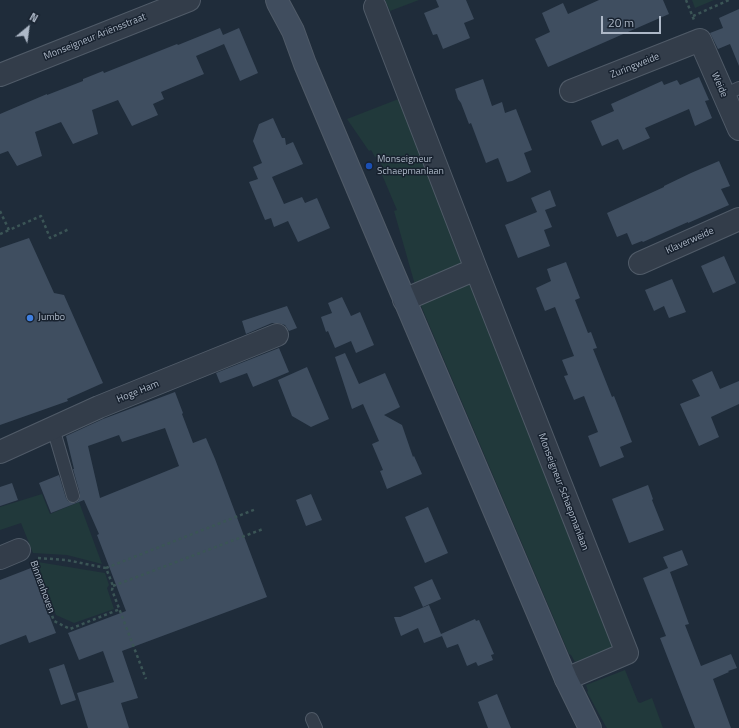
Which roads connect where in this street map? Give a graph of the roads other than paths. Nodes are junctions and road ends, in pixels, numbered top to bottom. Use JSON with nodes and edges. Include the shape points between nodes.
{"nodes":[{"id":1,"x":189,"y":0,"type":"edge"},
{"id":2,"x":277,"y":0,"type":"edge"},
{"id":3,"x":294,"y":0,"type":"edge"},
{"id":4,"x":374,"y":8,"type":"dead end"},
{"id":5,"x":293,"y":31,"type":"junction"},
{"id":6,"x":700,"y":40,"type":"joint"},
{"id":7,"x":0,"y":75,"type":"edge"},
{"id":8,"x":571,"y":91,"type":"dead end"},
{"id":9,"x":731,"y":91,"type":"edge"},
{"id":10,"x":739,"y":129,"type":"edge"},
{"id":11,"x":739,"y":219,"type":"edge"},
{"id":12,"x":640,"y":263,"type":"dead end"},
{"id":13,"x":476,"y":269,"type":"junction"},
{"id":14,"x":404,"y":300,"type":"junction"},
{"id":15,"x":277,"y":335,"type":"dead end"},
{"id":16,"x":53,"y":428,"type":"junction"},
{"id":17,"x":0,"y":452,"type":"edge"},
{"id":18,"x":73,"y":496,"type":"dead end"},
{"id":19,"x":566,"y":679,"type":"junction"},
{"id":20,"x":590,"y":728,"type":"edge"}],
"edges":[{"from":1,"to":7,"type":"street","name":"Monseigneur Ariënsstraat"},
{"from":2,"to":5,"type":"main road"},
{"from":3,"to":5,"type":"main road"},
{"from":4,"to":13,"type":"street","name":"Monseigneur Schaepmanlaan"},
{"from":5,"to":14,"type":"main road"},
{"from":6,"to":8,"type":"street","name":"Zuringweide"},
{"from":6,"to":9,"type":"street","name":"Weide"},
{"from":9,"to":10,"type":"street","name":"Weide"},
{"from":11,"to":12,"type":"street","name":"Klaverweide"},
{"from":13,"to":14,"type":"street"},
{"from":13,"to":19,"type":"street","name":"Monseigneur Schaepmanlaan","via":[[627,654]]},
{"from":14,"to":19,"type":"main road"},
{"from":15,"to":16,"type":"street","name":"Hoge Ham"},
{"from":16,"to":17,"type":"street","name":"Hoge Ham"},
{"from":16,"to":18,"type":"lane"},
{"from":19,"to":20,"type":"main road"}]}
